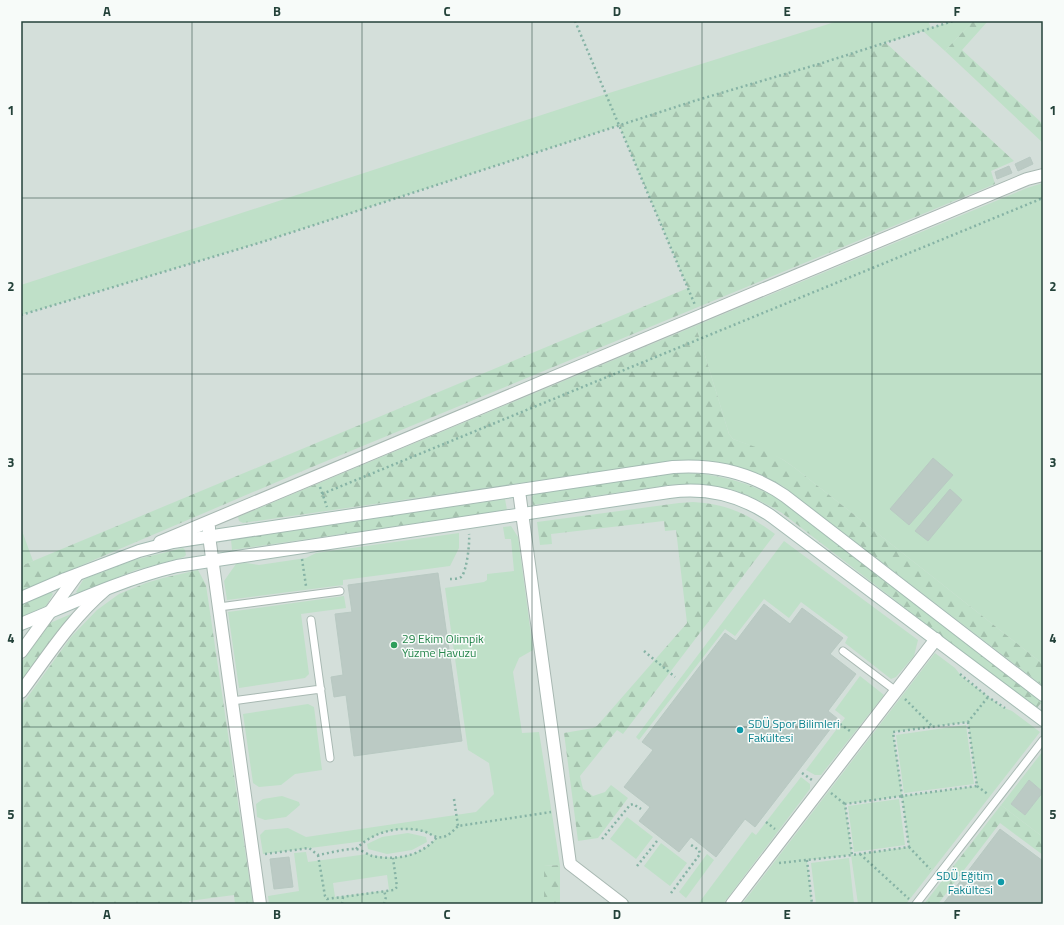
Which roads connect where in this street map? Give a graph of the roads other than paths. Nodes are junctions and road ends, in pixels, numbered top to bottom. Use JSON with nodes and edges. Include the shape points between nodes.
{"nodes":[{"id":1,"x":1043,"y":175,"type":"edge"},
{"id":2,"x":519,"y":491,"type":"junction"},
{"id":3,"x":522,"y":514,"type":"junction"},
{"id":4,"x":214,"y":519,"type":"junction"},
{"id":5,"x":209,"y":536,"type":"junction"},
{"id":6,"x":140,"y":551,"type":"junction"},
{"id":7,"x":212,"y":560,"type":"junction"},
{"id":8,"x":77,"y":575,"type":"junction"},
{"id":9,"x":107,"y":588,"type":"junction"},
{"id":10,"x":340,"y":591,"type":"dead end"},
{"id":11,"x":21,"y":598,"type":"edge"},
{"id":12,"x":219,"y":607,"type":"junction"},
{"id":13,"x":50,"y":612,"type":"junction"},
{"id":14,"x":311,"y":620,"type":"dead end"},
{"id":15,"x":21,"y":624,"type":"edge"},
{"id":16,"x":936,"y":639,"type":"junction"},
{"id":17,"x":21,"y":652,"type":"edge"},
{"id":18,"x":843,"y":652,"type":"dead end"},
{"id":19,"x":321,"y":689,"type":"junction"},
{"id":20,"x":21,"y":692,"type":"edge"},
{"id":21,"x":899,"y":694,"type":"junction"},
{"id":22,"x":1043,"y":694,"type":"edge"},
{"id":23,"x":232,"y":701,"type":"junction"},
{"id":24,"x":1043,"y":720,"type":"edge"},
{"id":25,"x":1043,"y":740,"type":"edge"},
{"id":26,"x":330,"y":758,"type":"dead end"},
{"id":27,"x":913,"y":902,"type":"edge"},
{"id":28,"x":260,"y":904,"type":"edge"},
{"id":29,"x":622,"y":904,"type":"edge"},
{"id":30,"x":732,"y":904,"type":"edge"}],
"edges":[{"from":1,"to":4,"type":"street","via":[[1027,179]]},
{"from":2,"to":3,"type":"street"},
{"from":2,"to":5,"type":"street"},
{"from":2,"to":22,"type":"street","via":[[682,467],[715,468],[748,476],[775,489],[792,501]]},
{"from":3,"to":7,"type":"street"},
{"from":3,"to":16,"type":"street","via":[[676,491],[697,490],[726,495],[753,505],[771,516]]},
{"from":3,"to":29,"type":"street","via":[[570,864]]},
{"from":4,"to":5,"type":"street","via":[[209,528]]},
{"from":4,"to":6,"type":"street"},
{"from":5,"to":6,"type":"street"},
{"from":5,"to":7,"type":"street"},
{"from":6,"to":8,"type":"street"},
{"from":7,"to":9,"type":"street","via":[[160,570]]},
{"from":7,"to":12,"type":"street"},
{"from":8,"to":11,"type":"street"},
{"from":8,"to":13,"type":"street"},
{"from":9,"to":13,"type":"street"},
{"from":9,"to":20,"type":"street","via":[[74,620]]},
{"from":10,"to":12,"type":"lane"},
{"from":12,"to":23,"type":"street"},
{"from":13,"to":15,"type":"street"},
{"from":13,"to":17,"type":"street"},
{"from":14,"to":19,"type":"lane"},
{"from":16,"to":21,"type":"street"},
{"from":16,"to":24,"type":"street"},
{"from":18,"to":21,"type":"lane"},
{"from":19,"to":23,"type":"lane"},
{"from":19,"to":26,"type":"lane"},
{"from":21,"to":30,"type":"street"},
{"from":23,"to":28,"type":"street"},
{"from":25,"to":27,"type":"lane"}]}
